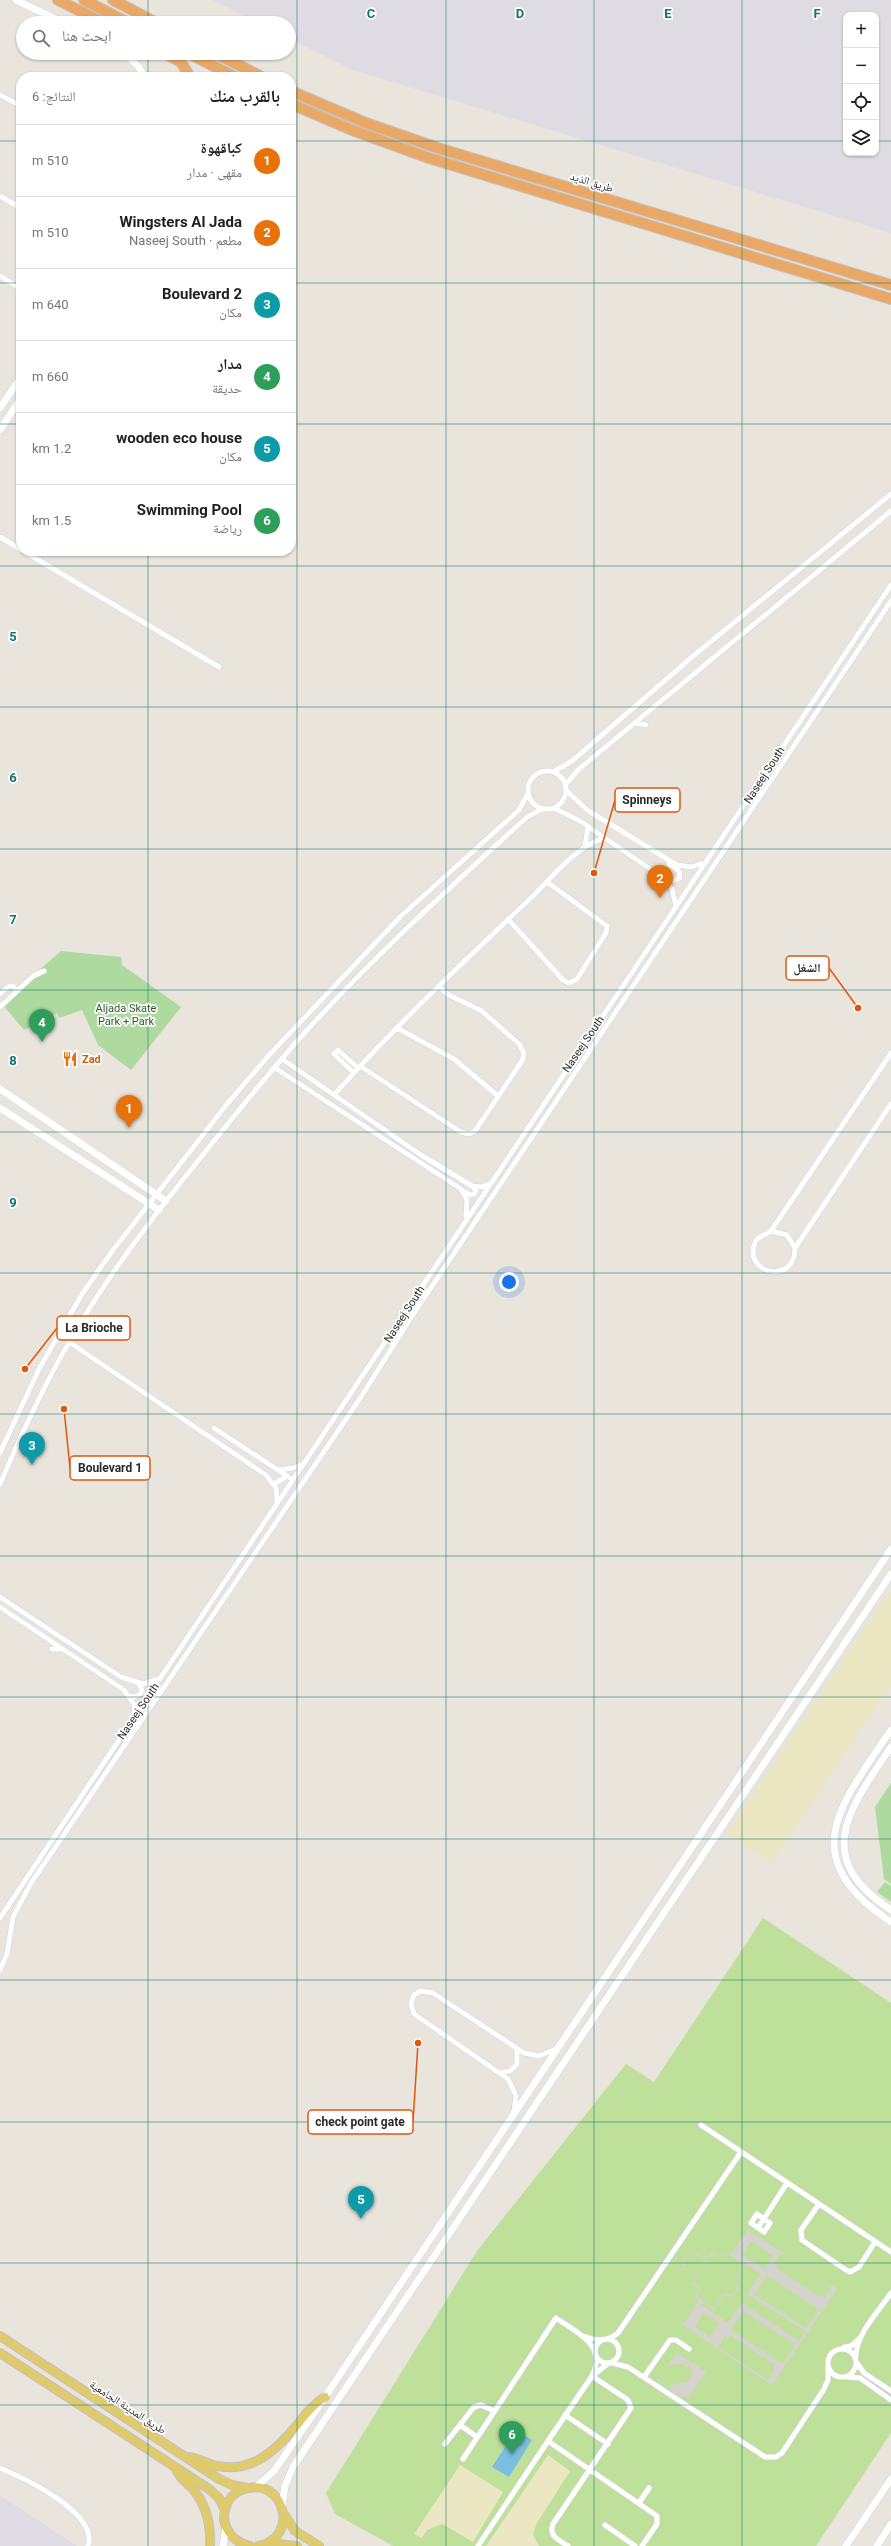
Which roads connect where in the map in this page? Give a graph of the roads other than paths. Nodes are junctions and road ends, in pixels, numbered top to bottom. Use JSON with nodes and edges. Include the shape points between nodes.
{"nodes":[{"id":1,"x":16,"y":0,"type":"edge"},
{"id":2,"x":58,"y":0,"type":"edge"},
{"id":3,"x":84,"y":0,"type":"edge"},
{"id":4,"x":113,"y":0,"type":"edge"},
{"id":5,"x":49,"y":16,"type":"edge"},
{"id":6,"x":90,"y":16,"type":"edge"},
{"id":7,"x":115,"y":16,"type":"edge"},
{"id":8,"x":144,"y":16,"type":"edge"},
{"id":9,"x":132,"y":60,"type":"edge"},
{"id":10,"x":177,"y":60,"type":"edge"},
{"id":11,"x":201,"y":60,"type":"edge"},
{"id":12,"x":229,"y":60,"type":"edge"},
{"id":13,"x":142,"y":72,"type":"edge"},
{"id":14,"x":187,"y":72,"type":"edge"},
{"id":15,"x":224,"y":72,"type":"edge"},
{"id":16,"x":252,"y":72,"type":"edge"},
{"id":17,"x":296,"y":93,"type":"edge"},
{"id":18,"x":0,"y":95,"type":"edge"},
{"id":19,"x":16,"y":103,"type":"edge"},
{"id":20,"x":296,"y":106,"type":"edge"},
{"id":21,"x":296,"y":111,"type":"edge"},
{"id":22,"x":320,"y":117,"type":"junction"},
{"id":23,"x":0,"y":196,"type":"edge"},
{"id":24,"x":16,"y":205,"type":"edge"},
{"id":25,"x":0,"y":276,"type":"edge"},
{"id":26,"x":891,"y":285,"type":"edge"},
{"id":27,"x":16,"y":286,"type":"edge"},
{"id":28,"x":891,"y":299,"type":"edge"},
{"id":29,"x":16,"y":384,"type":"edge"},
{"id":30,"x":16,"y":406,"type":"edge"},
{"id":31,"x":0,"y":408,"type":"edge"},
{"id":32,"x":0,"y":430,"type":"edge"},
{"id":33,"x":891,"y":494,"type":"edge"},
{"id":34,"x":891,"y":511,"type":"edge"},
{"id":35,"x":1,"y":538,"type":"edge"},
{"id":36,"x":16,"y":547,"type":"edge"},
{"id":37,"x":32,"y":556,"type":"edge"},
{"id":38,"x":891,"y":585,"type":"edge"},
{"id":39,"x":891,"y":601,"type":"edge"},
{"id":40,"x":219,"y":667,"type":"dead end"},
{"id":41,"x":634,"y":723,"type":"junction"},
{"id":42,"x":646,"y":725,"type":"dead end"},
{"id":43,"x":553,"y":772,"type":"junction"},
{"id":44,"x":566,"y":787,"type":"junction"},
{"id":45,"x":528,"y":792,"type":"junction"},
{"id":46,"x":554,"y":808,"type":"junction"},
{"id":47,"x":542,"y":809,"type":"junction"},
{"id":48,"x":588,"y":826,"type":"junction"},
{"id":49,"x":605,"y":838,"type":"junction"},
{"id":50,"x":585,"y":846,"type":"junction"},
{"id":51,"x":660,"y":854,"type":"junction"},
{"id":52,"x":706,"y":862,"type":"junction"},
{"id":53,"x":655,"y":872,"type":"junction"},
{"id":54,"x":547,"y":882,"type":"junction"},
{"id":55,"x":676,"y":906,"type":"junction"},
{"id":56,"x":508,"y":919,"type":"junction"},
{"id":57,"x":44,"y":971,"type":"dead end"},
{"id":58,"x":439,"y":987,"type":"junction"},
{"id":59,"x":17,"y":991,"type":"junction"},
{"id":60,"x":0,"y":994,"type":"edge"},
{"id":61,"x":0,"y":1007,"type":"edge"},
{"id":62,"x":397,"y":1028,"type":"junction"},
{"id":63,"x":891,"y":1053,"type":"edge"},
{"id":64,"x":282,"y":1059,"type":"junction"},
{"id":65,"x":274,"y":1068,"type":"junction"},
{"id":66,"x":357,"y":1069,"type":"junction"},
{"id":67,"x":0,"y":1089,"type":"edge"},
{"id":68,"x":334,"y":1095,"type":"junction"},
{"id":69,"x":498,"y":1096,"type":"junction"},
{"id":70,"x":891,"y":1104,"type":"edge"},
{"id":71,"x":0,"y":1108,"type":"edge"},
{"id":72,"x":490,"y":1183,"type":"junction"},
{"id":73,"x":472,"y":1186,"type":"junction"},
{"id":74,"x":462,"y":1191,"type":"junction"},
{"id":75,"x":156,"y":1194,"type":"junction"},
{"id":76,"x":166,"y":1201,"type":"junction"},
{"id":77,"x":149,"y":1203,"type":"junction"},
{"id":78,"x":159,"y":1210,"type":"junction"},
{"id":79,"x":466,"y":1219,"type":"junction"},
{"id":80,"x":771,"y":1231,"type":"junction"},
{"id":81,"x":795,"y":1248,"type":"junction"},
{"id":82,"x":69,"y":1342,"type":"junction"},
{"id":83,"x":214,"y":1428,"type":"dead end"},
{"id":84,"x":0,"y":1453,"type":"edge"},
{"id":85,"x":304,"y":1463,"type":"junction"},
{"id":86,"x":277,"y":1470,"type":"junction"},
{"id":87,"x":287,"y":1476,"type":"junction"},
{"id":88,"x":293,"y":1480,"type":"junction"},
{"id":89,"x":0,"y":1484,"type":"edge"},
{"id":90,"x":274,"y":1484,"type":"junction"},
{"id":91,"x":276,"y":1504,"type":"junction"},
{"id":92,"x":891,"y":1549,"type":"edge"},
{"id":93,"x":891,"y":1574,"type":"edge"},
{"id":94,"x":0,"y":1597,"type":"edge"},
{"id":95,"x":0,"y":1607,"type":"edge"},
{"id":96,"x":16,"y":1618,"type":"junction"},
{"id":97,"x":17,"y":1625,"type":"dead end"},
{"id":98,"x":52,"y":1649,"type":"dead end"},
{"id":99,"x":63,"y":1649,"type":"junction"},
{"id":100,"x":161,"y":1678,"type":"junction"},
{"id":101,"x":139,"y":1684,"type":"junction"},
{"id":102,"x":130,"y":1696,"type":"junction"},
{"id":103,"x":135,"y":1716,"type":"junction"},
{"id":104,"x":891,"y":1730,"type":"edge"},
{"id":105,"x":891,"y":1747,"type":"edge"},
{"id":106,"x":891,"y":1910,"type":"edge"},
{"id":107,"x":0,"y":1918,"type":"edge"},
{"id":108,"x":891,"y":1922,"type":"edge"},
{"id":109,"x":0,"y":1970,"type":"edge"},
{"id":110,"x":558,"y":2047,"type":"junction"},
{"id":111,"x":517,"y":2050,"type":"junction"},
{"id":112,"x":502,"y":2073,"type":"junction"},
{"id":113,"x":513,"y":2114,"type":"junction"},
{"id":114,"x":701,"y":2125,"type":"dead end"},
{"id":115,"x":741,"y":2152,"type":"junction"},
{"id":116,"x":787,"y":2183,"type":"junction"},
{"id":117,"x":819,"y":2204,"type":"junction"},
{"id":118,"x":764,"y":2218,"type":"junction"},
{"id":119,"x":875,"y":2242,"type":"junction"},
{"id":120,"x":891,"y":2252,"type":"edge"},
{"id":121,"x":891,"y":2293,"type":"edge"},
{"id":122,"x":622,"y":2327,"type":"junction"},
{"id":123,"x":862,"y":2335,"type":"junction"},
{"id":124,"x":0,"y":2336,"type":"edge"},
{"id":125,"x":583,"y":2336,"type":"junction"},
{"id":126,"x":605,"y":2340,"type":"junction"},
{"id":127,"x":841,"y":2348,"type":"junction"},
{"id":128,"x":619,"y":2349,"type":"junction"},
{"id":129,"x":689,"y":2349,"type":"dead end"},
{"id":130,"x":0,"y":2353,"type":"edge"},
{"id":131,"x":596,"y":2355,"type":"junction"},
{"id":132,"x":856,"y":2360,"type":"junction"},
{"id":133,"x":610,"y":2363,"type":"junction"},
{"id":134,"x":628,"y":2366,"type":"junction"},
{"id":135,"x":828,"y":2366,"type":"junction"},
{"id":136,"x":592,"y":2376,"type":"junction"},
{"id":137,"x":644,"y":2377,"type":"junction"},
{"id":138,"x":843,"y":2377,"type":"junction"},
{"id":139,"x":824,"y":2389,"type":"junction"},
{"id":140,"x":891,"y":2391,"type":"edge"},
{"id":141,"x":325,"y":2397,"type":"junction"},
{"id":142,"x":891,"y":2400,"type":"edge"},
{"id":143,"x":494,"y":2411,"type":"junction"},
{"id":144,"x":565,"y":2415,"type":"junction"},
{"id":145,"x":460,"y":2425,"type":"junction"},
{"id":146,"x":477,"y":2437,"type":"junction"},
{"id":147,"x":548,"y":2441,"type":"junction"},
{"id":148,"x":445,"y":2444,"type":"dead end"},
{"id":149,"x":608,"y":2444,"type":"junction"},
{"id":150,"x":185,"y":2457,"type":"junction"},
{"id":151,"x":463,"y":2459,"type":"dead end"},
{"id":152,"x":175,"y":2466,"type":"junction"},
{"id":153,"x":0,"y":2468,"type":"edge"},
{"id":154,"x":591,"y":2470,"type":"junction"},
{"id":155,"x":891,"y":2479,"type":"edge"},
{"id":156,"x":256,"y":2487,"type":"junction"},
{"id":157,"x":247,"y":2488,"type":"junction"},
{"id":158,"x":649,"y":2488,"type":"dead end"},
{"id":159,"x":639,"y":2503,"type":"junction"},
{"id":160,"x":225,"y":2510,"type":"junction"},
{"id":161,"x":283,"y":2510,"type":"junction"},
{"id":162,"x":891,"y":2524,"type":"edge"},
{"id":163,"x":605,"y":2525,"type":"dead end"},
{"id":164,"x":226,"y":2527,"type":"junction"},
{"id":165,"x":267,"y":2543,"type":"junction"},
{"id":166,"x":88,"y":2546,"type":"edge"},
{"id":167,"x":210,"y":2546,"type":"edge"},
{"id":168,"x":223,"y":2546,"type":"edge"},
{"id":169,"x":250,"y":2546,"type":"edge"},
{"id":170,"x":258,"y":2546,"type":"edge"},
{"id":171,"x":296,"y":2546,"type":"edge"},
{"id":172,"x":319,"y":2546,"type":"edge"},
{"id":173,"x":478,"y":2546,"type":"edge"},
{"id":174,"x":568,"y":2546,"type":"edge"},
{"id":175,"x":635,"y":2546,"type":"edge"},
{"id":176,"x":642,"y":2546,"type":"edge"},
{"id":177,"x":846,"y":2546,"type":"edge"},
{"id":178,"x":877,"y":2546,"type":"edge"}],
"edges":[{"from":1,"to":5,"type":"street"},
{"from":2,"to":6,"type":"highway"},
{"from":3,"to":7,"type":"highway"},
{"from":4,"to":8,"type":"highway"},
{"from":9,"to":13,"type":"street"},
{"from":10,"to":14,"type":"highway"},
{"from":11,"to":15,"type":"highway"},
{"from":12,"to":16,"type":"highway"},
{"from":17,"to":26,"type":"highway","name":"طريق الذيد","via":[[366,123],[438,148]]},
{"from":18,"to":19,"type":"street"},
{"from":20,"to":22,"type":"highway"},
{"from":21,"to":22,"type":"highway"},
{"from":22,"to":28,"type":"highway","via":[[430,158]]},
{"from":23,"to":24,"type":"street"},
{"from":25,"to":27,"type":"street"},
{"from":29,"to":31,"type":"street"},
{"from":30,"to":32,"type":"street"},
{"from":33,"to":43,"type":"street","via":[[687,661],[569,764]]},
{"from":34,"to":41,"type":"street"},
{"from":35,"to":36,"type":"street"},
{"from":37,"to":40,"type":"street"},
{"from":38,"to":52,"type":"street","name":"Naseej South"},
{"from":39,"to":109,"type":"street","via":[[412,1316],[361,1397],[31,1883],[13,1917],[8,1954]]},
{"from":41,"to":42,"type":"street"},
{"from":41,"to":44,"type":"street","via":[[579,769]]},
{"from":43,"to":44,"type":"street","via":[[561,777]]},
{"from":43,"to":45,"type":"street","via":[[543,771],[534,775],[529,783]]},
{"from":44,"to":46,"type":"street","via":[[562,802]]},
{"from":44,"to":51,"type":"street","via":[[587,810]]},
{"from":45,"to":47,"type":"street","via":[[534,804]]},
{"from":45,"to":75,"type":"street","via":[[519,810],[401,916],[270,1054]]},
{"from":46,"to":47,"type":"street"},
{"from":46,"to":48,"type":"street"},
{"from":47,"to":64,"type":"street","via":[[527,816],[380,954]]},
{"from":48,"to":49,"type":"street"},
{"from":48,"to":50,"type":"street"},
{"from":49,"to":50,"type":"street"},
{"from":49,"to":53,"type":"street"},
{"from":50,"to":54,"type":"street"},
{"from":51,"to":52,"type":"street","via":[[684,867],[696,867]]},
{"from":51,"to":53,"type":"street","via":[[679,871],[680,876],[673,881]]},
{"from":52,"to":55,"type":"street","name":"Naseej South"},
{"from":53,"to":55,"type":"street","via":[[670,885]]},
{"from":54,"to":56,"type":"street"},
{"from":54,"to":56,"type":"street","via":[[607,926],[606,933],[577,979],[569,983],[563,980]]},
{"from":55,"to":72,"type":"street","name":"Naseej South"},
{"from":56,"to":58,"type":"street"},
{"from":57,"to":59,"type":"street","via":[[33,976]]},
{"from":58,"to":62,"type":"street"},
{"from":58,"to":69,"type":"street","via":[[482,1011],[523,1049],[522,1061]]},
{"from":59,"to":60,"type":"street","via":[[13,986],[9,986]]},
{"from":59,"to":61,"type":"street"},
{"from":62,"to":66,"type":"street"},
{"from":62,"to":69,"type":"street","via":[[454,1059]]},
{"from":63,"to":80,"type":"street"},
{"from":64,"to":65,"type":"street"},
{"from":64,"to":68,"type":"street"},
{"from":65,"to":74,"type":"street"},
{"from":65,"to":76,"type":"street"},
{"from":66,"to":68,"type":"street"},
{"from":66,"to":69,"type":"street","via":[[464,1134],[475,1131]]},
{"from":67,"to":75,"type":"street"},
{"from":68,"to":73,"type":"street","via":[[421,1155]]},
{"from":70,"to":81,"type":"street"},
{"from":71,"to":77,"type":"street"},
{"from":72,"to":73,"type":"street","via":[[482,1187]]},
{"from":72,"to":79,"type":"street","name":"Naseej South"},
{"from":73,"to":74,"type":"street","via":[[476,1190],[473,1195]]},
{"from":74,"to":79,"type":"street","via":[[467,1204]]},
{"from":75,"to":76,"type":"street"},
{"from":75,"to":77,"type":"street"},
{"from":76,"to":78,"type":"street"},
{"from":77,"to":78,"type":"street"},
{"from":77,"to":84,"type":"street","via":[[82,1294],[39,1369]]},
{"from":78,"to":82,"type":"street","via":[[106,1283]]},
{"from":79,"to":85,"type":"street","name":"Naseej South"},
{"from":80,"to":81,"type":"street","via":[[787,1235]]},
{"from":80,"to":81,"type":"street","via":[[761,1235],[754,1244],[755,1260],[762,1269],[773,1272],[785,1269],[793,1260]]},
{"from":82,"to":89,"type":"street","via":[[33,1411]]},
{"from":82,"to":90,"type":"street","via":[[222,1443],[266,1475]]},
{"from":83,"to":86,"type":"street"},
{"from":85,"to":86,"type":"street","via":[[289,1469]]},
{"from":85,"to":88,"type":"street","name":"Naseej South"},
{"from":86,"to":87,"type":"street"},
{"from":87,"to":88,"type":"street"},
{"from":87,"to":90,"type":"street"},
{"from":88,"to":91,"type":"street","name":"Naseej South"},
{"from":90,"to":91,"type":"street","via":[[278,1496]]},
{"from":91,"to":100,"type":"street","name":"Naseej South"},
{"from":92,"to":110,"type":"street"},
{"from":93,"to":161,"type":"street","via":[[293,2467],[285,2486]]},
{"from":94,"to":101,"type":"street","via":[[121,1677]]},
{"from":95,"to":96,"type":"street"},
{"from":96,"to":97,"type":"street"},
{"from":96,"to":99,"type":"street"},
{"from":98,"to":99,"type":"street"},
{"from":99,"to":102,"type":"street"},
{"from":100,"to":101,"type":"street","via":[[151,1683]]},
{"from":100,"to":103,"type":"street","name":"Naseej South"},
{"from":101,"to":102,"type":"street","via":[[142,1690],[140,1694]]},
{"from":102,"to":103,"type":"street","via":[[135,1706]]},
{"from":103,"to":107,"type":"street","name":"Naseej South"},
{"from":104,"to":108,"type":"street","via":[[844,1802],[836,1825],[835,1837],[838,1861],[847,1884],[863,1902]]},
{"from":105,"to":106,"type":"street","via":[[852,1806],[844,1841],[854,1876],[869,1895]]},
{"from":110,"to":111,"type":"street","via":[[540,2056]]},
{"from":110,"to":113,"type":"street"},
{"from":111,"to":112,"type":"street","via":[[518,2059],[514,2068]]},
{"from":111,"to":112,"type":"street","via":[[433,1993],[425,1991],[414,1995],[411,2003],[414,2014]]},
{"from":112,"to":113,"type":"street","via":[[514,2090],[516,2102]]},
{"from":113,"to":141,"type":"street"},
{"from":114,"to":115,"type":"street"},
{"from":115,"to":116,"type":"street"},
{"from":115,"to":122,"type":"street"},
{"from":116,"to":117,"type":"street"},
{"from":116,"to":118,"type":"street"},
{"from":117,"to":119,"type":"street"},
{"from":117,"to":119,"type":"street","via":[[800,2235],[805,2243],[850,2272],[855,2270]]},
{"from":118,"to":118,"type":"street","via":[[758,2228],[751,2223],[757,2214]]},
{"from":119,"to":120,"type":"street"},
{"from":121,"to":123,"type":"street"},
{"from":122,"to":126,"type":"street","via":[[613,2337]]},
{"from":122,"to":128,"type":"street","via":[[618,2339]]},
{"from":123,"to":127,"type":"street","via":[[851,2346]]},
{"from":123,"to":132,"type":"street","via":[[856,2349]]},
{"from":124,"to":150,"type":"main road","name":"طريق المدينة الجامعية"},
{"from":125,"to":126,"type":"street"},
{"from":125,"to":131,"type":"street"},
{"from":125,"to":143,"type":"street","via":[[556,2318]]},
{"from":126,"to":128,"type":"street","via":[[612,2340]]},
{"from":126,"to":131,"type":"street","via":[[596,2347]]},
{"from":127,"to":132,"type":"street","via":[[850,2350]]},
{"from":127,"to":135,"type":"street","via":[[829,2356]]},
{"from":128,"to":133,"type":"street","via":[[618,2358]]},
{"from":128,"to":134,"type":"street"},
{"from":129,"to":137,"type":"street","via":[[676,2340],[670,2340]]},
{"from":130,"to":152,"type":"main road"},
{"from":131,"to":133,"type":"street","via":[[601,2361]]},
{"from":131,"to":136,"type":"street","via":[[597,2362]]},
{"from":132,"to":138,"type":"street","via":[[852,2373]]},
{"from":132,"to":140,"type":"street","via":[[864,2373]]},
{"from":133,"to":134,"type":"street"},
{"from":133,"to":136,"type":"street"},
{"from":134,"to":137,"type":"street"},
{"from":135,"to":138,"type":"street","via":[[834,2375]]},
{"from":135,"to":139,"type":"street","via":[[828,2380]]},
{"from":136,"to":144,"type":"street"},
{"from":136,"to":149,"type":"street","via":[[630,2404],[629,2413]]},
{"from":137,"to":139,"type":"street","via":[[770,2458],[782,2453]]},
{"from":138,"to":139,"type":"street","via":[[830,2382]]},
{"from":138,"to":142,"type":"street","via":[[860,2378]]},
{"from":141,"to":150,"type":"main road","via":[[314,2405],[274,2451],[259,2460],[242,2466],[225,2467]]},
{"from":141,"to":156,"type":"street","via":[[274,2471]]},
{"from":143,"to":145,"type":"street","via":[[476,2406]]},
{"from":143,"to":146,"type":"street"},
{"from":144,"to":147,"type":"street"},
{"from":144,"to":149,"type":"street"},
{"from":145,"to":146,"type":"street"},
{"from":145,"to":148,"type":"street"},
{"from":146,"to":151,"type":"street"},
{"from":147,"to":154,"type":"street"},
{"from":147,"to":173,"type":"street"},
{"from":149,"to":154,"type":"street"},
{"from":150,"to":157,"type":"main road","name":"طريق المدينة الجامعية","via":[[223,2482]]},
{"from":152,"to":160,"type":"main road","via":[[212,2491]]},
{"from":152,"to":167,"type":"main road","via":[[206,2511],[210,2528]]},
{"from":153,"to":166,"type":"street","via":[[42,2489],[78,2515],[88,2529]]},
{"from":154,"to":159,"type":"street"},
{"from":154,"to":174,"type":"street","via":[[551,2529],[553,2536]]},
{"from":155,"to":177,"type":"street"},
{"from":156,"to":157,"type":"main road"},
{"from":156,"to":161,"type":"main road","via":[[274,2495]]},
{"from":157,"to":160,"type":"main road","via":[[233,2496]]},
{"from":158,"to":159,"type":"street"},
{"from":159,"to":176,"type":"street","via":[[654,2512],[658,2520]]},
{"from":160,"to":164,"type":"main road"},
{"from":161,"to":165,"type":"main road","via":[[280,2531]]},
{"from":161,"to":172,"type":"main road","via":[[295,2531]]},
{"from":162,"to":178,"type":"street"},
{"from":163,"to":175,"type":"street"},
{"from":164,"to":168,"type":"street"},
{"from":164,"to":169,"type":"main road","via":[[233,2538]]},
{"from":165,"to":170,"type":"main road"},
{"from":165,"to":171,"type":"main road"}]}
